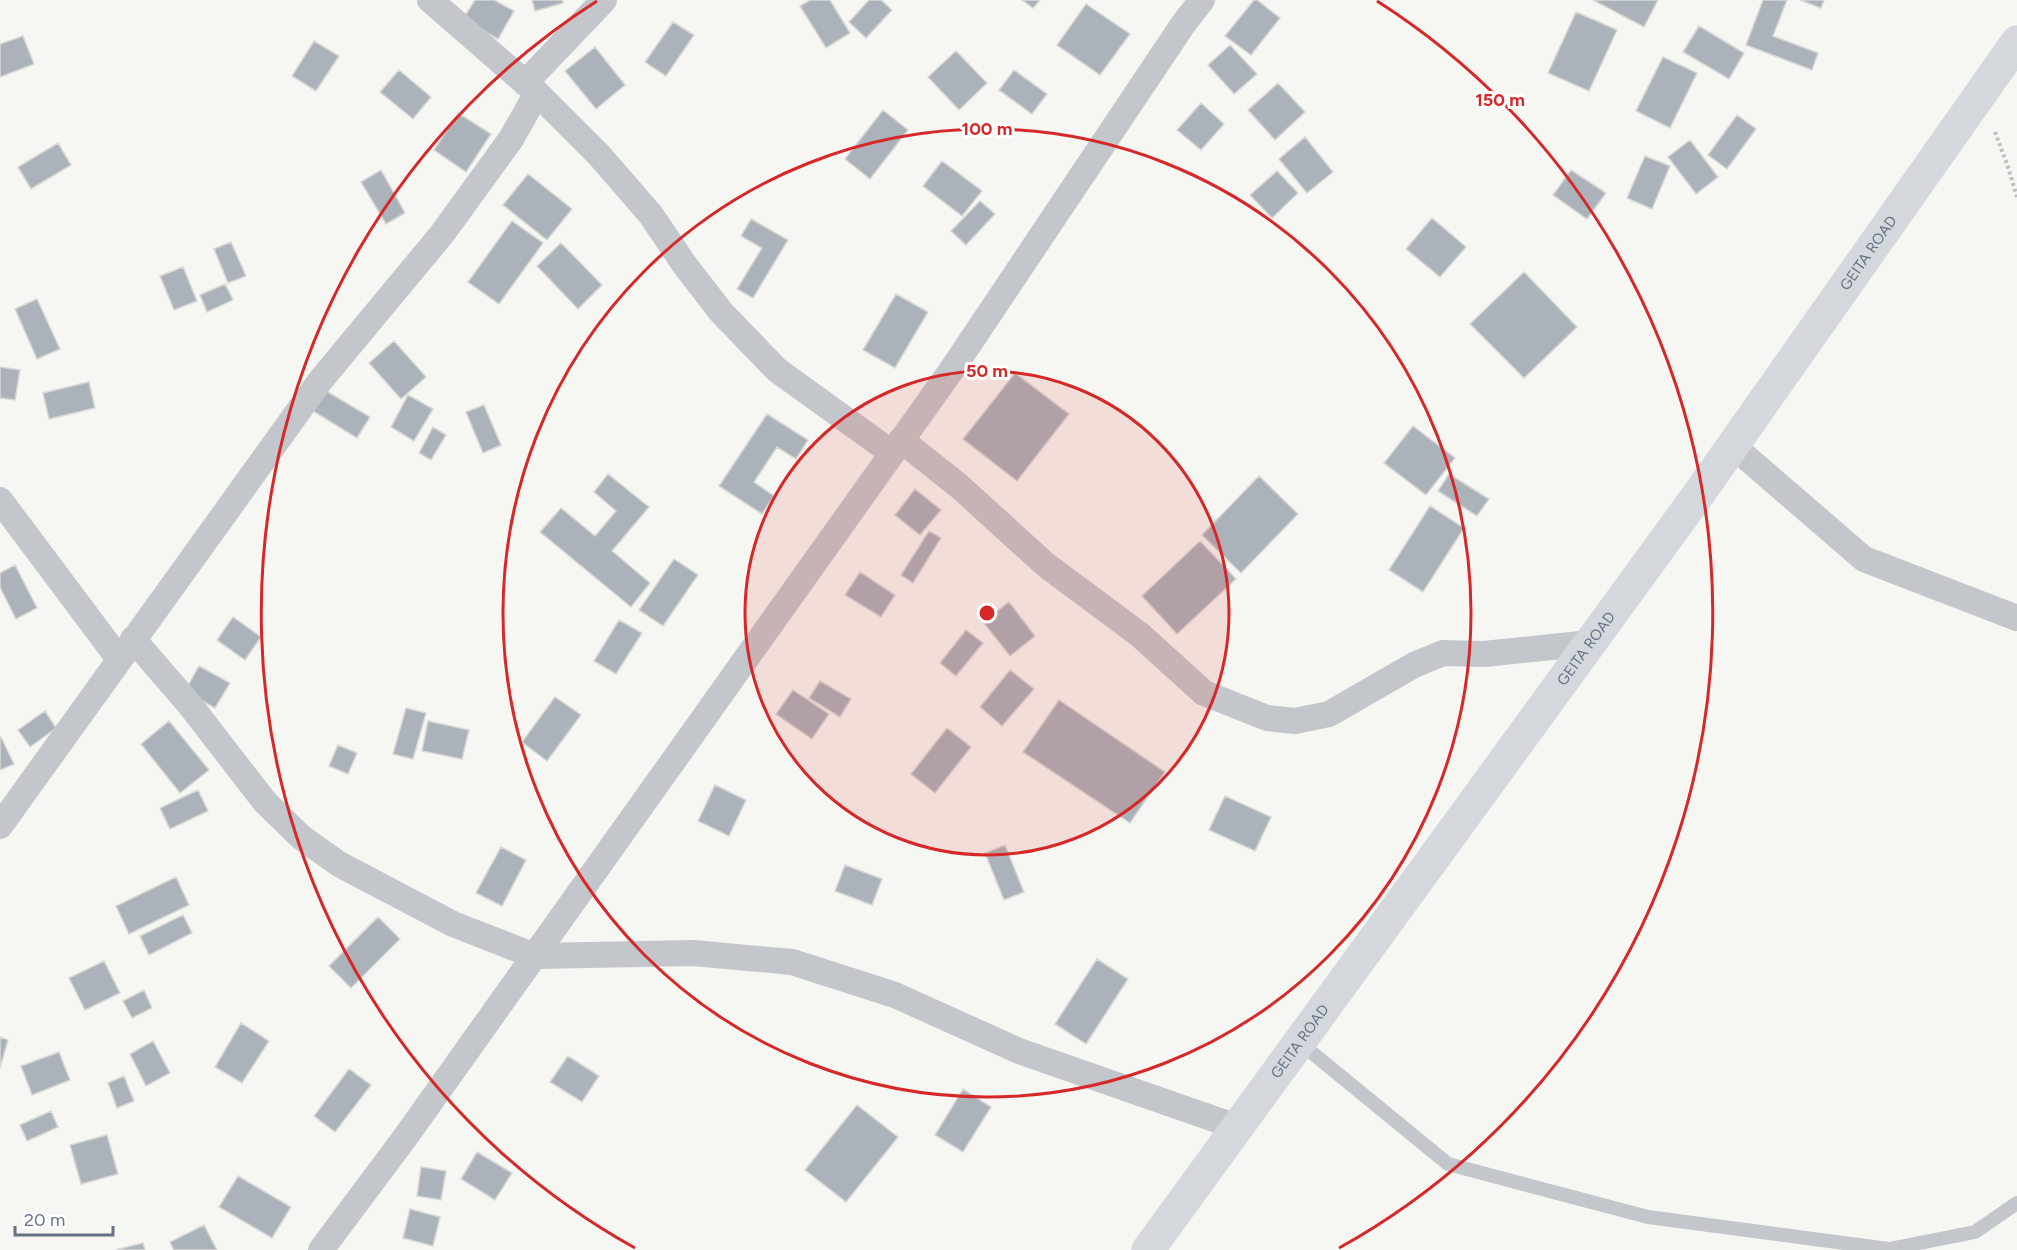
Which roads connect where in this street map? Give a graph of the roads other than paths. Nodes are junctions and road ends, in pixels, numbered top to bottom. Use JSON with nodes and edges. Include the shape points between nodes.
{"nodes":[{"id":1,"x":430,"y":0,"type":"edge"},
{"id":2,"x":604,"y":0,"type":"edge"},
{"id":3,"x":1202,"y":0,"type":"edge"},
{"id":4,"x":2017,"y":42,"type":"edge"},
{"id":5,"x":531,"y":88,"type":"junction"},
{"id":6,"x":1733,"y":446,"type":"junction"},
{"id":7,"x":897,"y":447,"type":"junction"},
{"id":8,"x":0,"y":500,"type":"edge"},
{"id":9,"x":2017,"y":618,"type":"edge"},
{"id":10,"x":1590,"y":643,"type":"junction"},
{"id":11,"x":126,"y":649,"type":"junction"},
{"id":12,"x":0,"y":826,"type":"edge"},
{"id":13,"x":535,"y":956,"type":"junction"},
{"id":14,"x":1299,"y":1042,"type":"junction"},
{"id":15,"x":1237,"y":1127,"type":"junction"},
{"id":16,"x":2017,"y":1203,"type":"edge"},
{"id":17,"x":321,"y":1250,"type":"edge"},
{"id":18,"x":1148,"y":1250,"type":"edge"}],
"edges":[{"from":1,"to":5,"type":"street"},
{"from":2,"to":5,"type":"street"},
{"from":3,"to":7,"type":"street"},
{"from":4,"to":6,"type":"highway","name":"GEITA ROAD"},
{"from":5,"to":7,"type":"street","via":[[651,215],[721,312],[777,370]]},
{"from":5,"to":11,"type":"street","via":[[512,139],[442,234],[320,381]]},
{"from":6,"to":9,"type":"street","via":[[1864,559]]},
{"from":6,"to":10,"type":"highway","name":"GEITA ROAD"},
{"from":7,"to":10,"type":"street","via":[[959,486],[1046,565],[1140,635],[1204,693],[1268,718],[1294,721],[1329,714],[1414,665],[1443,653],[1484,654]]},
{"from":7,"to":13,"type":"street"},
{"from":8,"to":11,"type":"street"},
{"from":10,"to":14,"type":"highway","name":"GEITA ROAD"},
{"from":11,"to":12,"type":"street"},
{"from":11,"to":13,"type":"street","via":[[190,705],[265,802],[301,837],[339,864],[453,924]]},
{"from":13,"to":15,"type":"street","via":[[693,953],[792,962],[895,995],[1019,1051]]},
{"from":13,"to":17,"type":"street"},
{"from":14,"to":15,"type":"highway","name":"GEITA ROAD"},
{"from":14,"to":16,"type":"lane","via":[[1448,1164],[1648,1216],[1889,1249],[1975,1232]]},
{"from":15,"to":18,"type":"highway","name":"GEITA ROAD"}]}
